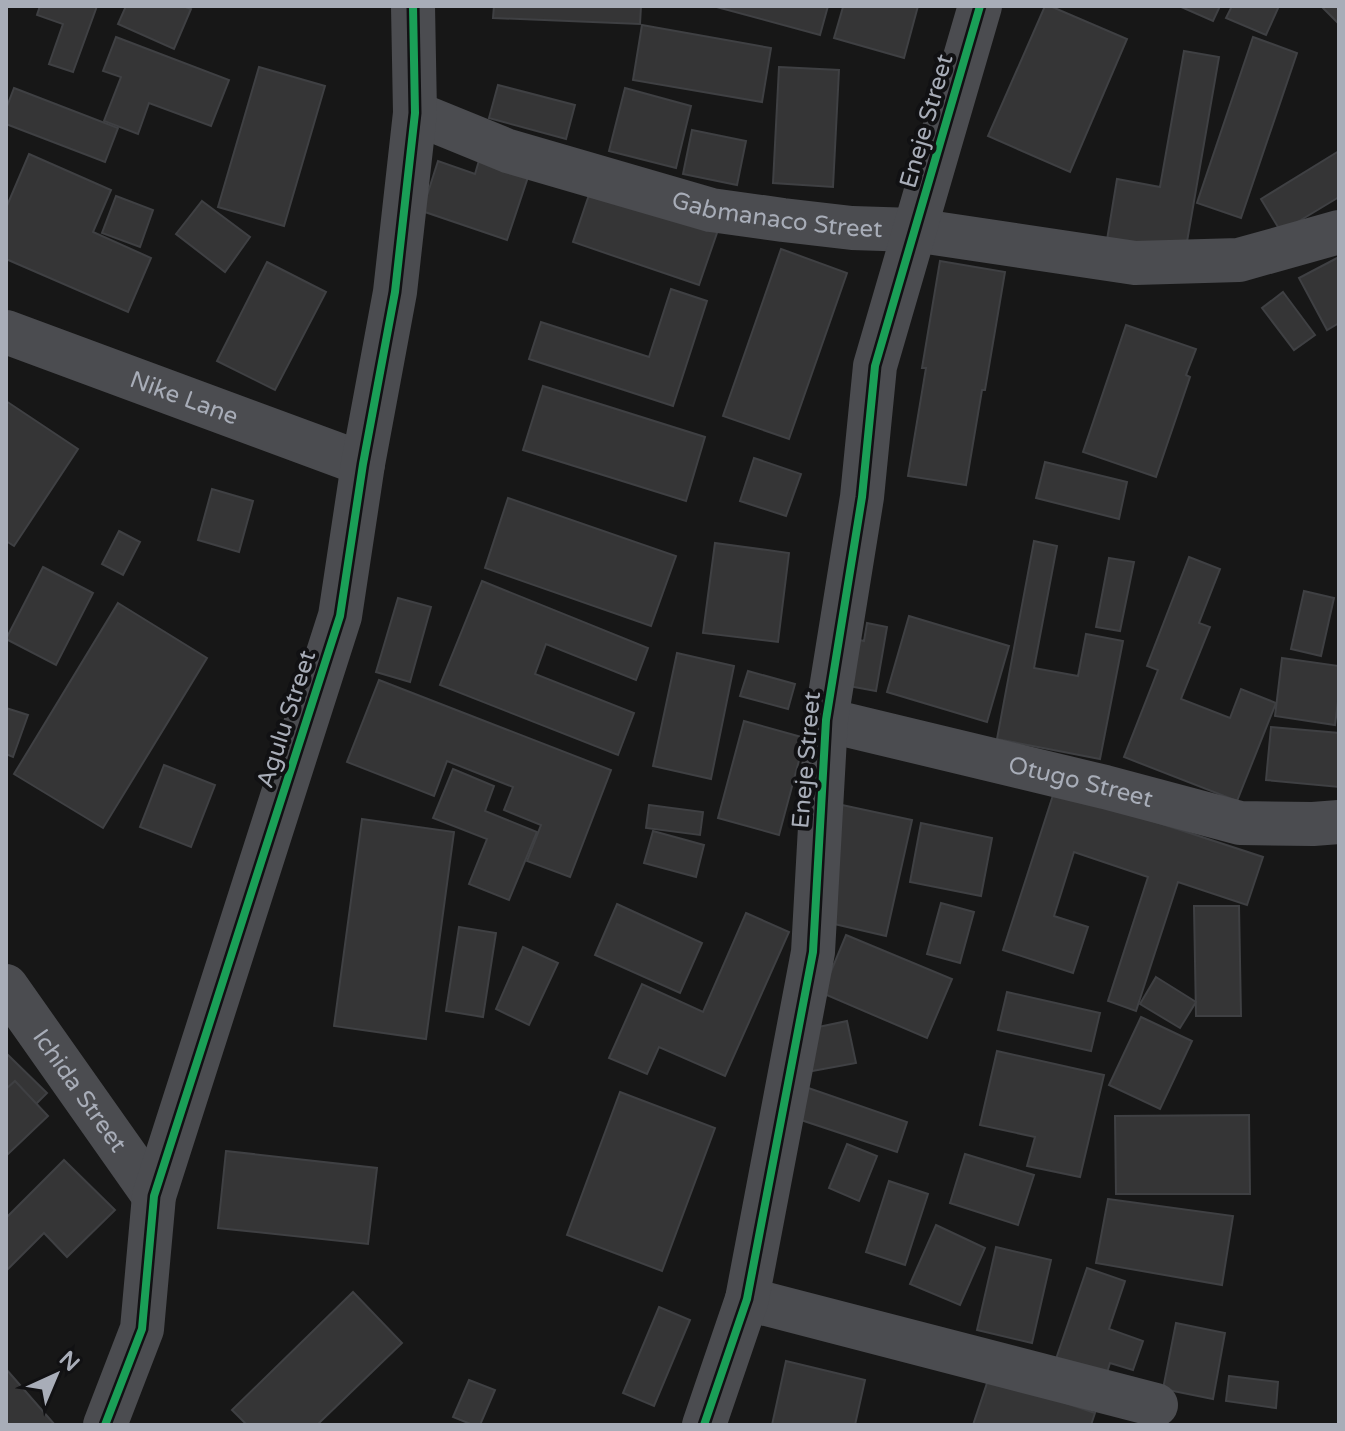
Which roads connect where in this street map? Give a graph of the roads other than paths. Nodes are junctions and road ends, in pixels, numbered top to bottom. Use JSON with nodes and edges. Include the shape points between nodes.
{"nodes":[{"id":1,"x":980,"y":6,"type":"edge"},
{"id":2,"x":403,"y":9,"type":"edge"},
{"id":3,"x":415,"y":113,"type":"junction"},
{"id":4,"x":914,"y":230,"type":"junction"},
{"id":5,"x":1339,"y":232,"type":"edge"},
{"id":6,"x":6,"y":332,"type":"edge"},
{"id":7,"x":363,"y":464,"type":"junction"},
{"id":8,"x":826,"y":720,"type":"junction"},
{"id":9,"x":1339,"y":822,"type":"edge"},
{"id":10,"x":6,"y":986,"type":"edge"},
{"id":11,"x":154,"y":1196,"type":"junction"},
{"id":12,"x":747,"y":1299,"type":"junction"},
{"id":13,"x":1156,"y":1405,"type":"dead end"},
{"id":14,"x":105,"y":1425,"type":"edge"},
{"id":15,"x":704,"y":1425,"type":"edge"}],
"edges":[{"from":1,"to":4,"type":"street","name":"Eneje Street"},
{"from":2,"to":3,"type":"street","name":"Agulu Street"},
{"from":3,"to":4,"type":"street","name":"Gabmanaco Street","via":[[508,151],[711,210],[852,228]]},
{"from":3,"to":7,"type":"street","name":"Agulu Street","via":[[395,292]]},
{"from":4,"to":5,"type":"street","name":"Gabmanaco Street","via":[[1135,263],[1239,260]]},
{"from":4,"to":8,"type":"street","name":"Eneje Street","via":[[875,366],[862,497]]},
{"from":6,"to":7,"type":"street","name":"Nike Lane"},
{"from":7,"to":11,"type":"street","name":"Agulu Street","via":[[340,616]]},
{"from":8,"to":9,"type":"street","name":"Otugo Street","via":[[1240,823]]},
{"from":8,"to":12,"type":"street","name":"Eneje Street","via":[[813,952]]},
{"from":10,"to":11,"type":"street","name":"Ichida Street"},
{"from":11,"to":14,"type":"street","name":"Agulu Street","via":[[142,1329]]},
{"from":12,"to":13,"type":"street"},
{"from":12,"to":15,"type":"street","name":"Eneje Street"}]}
